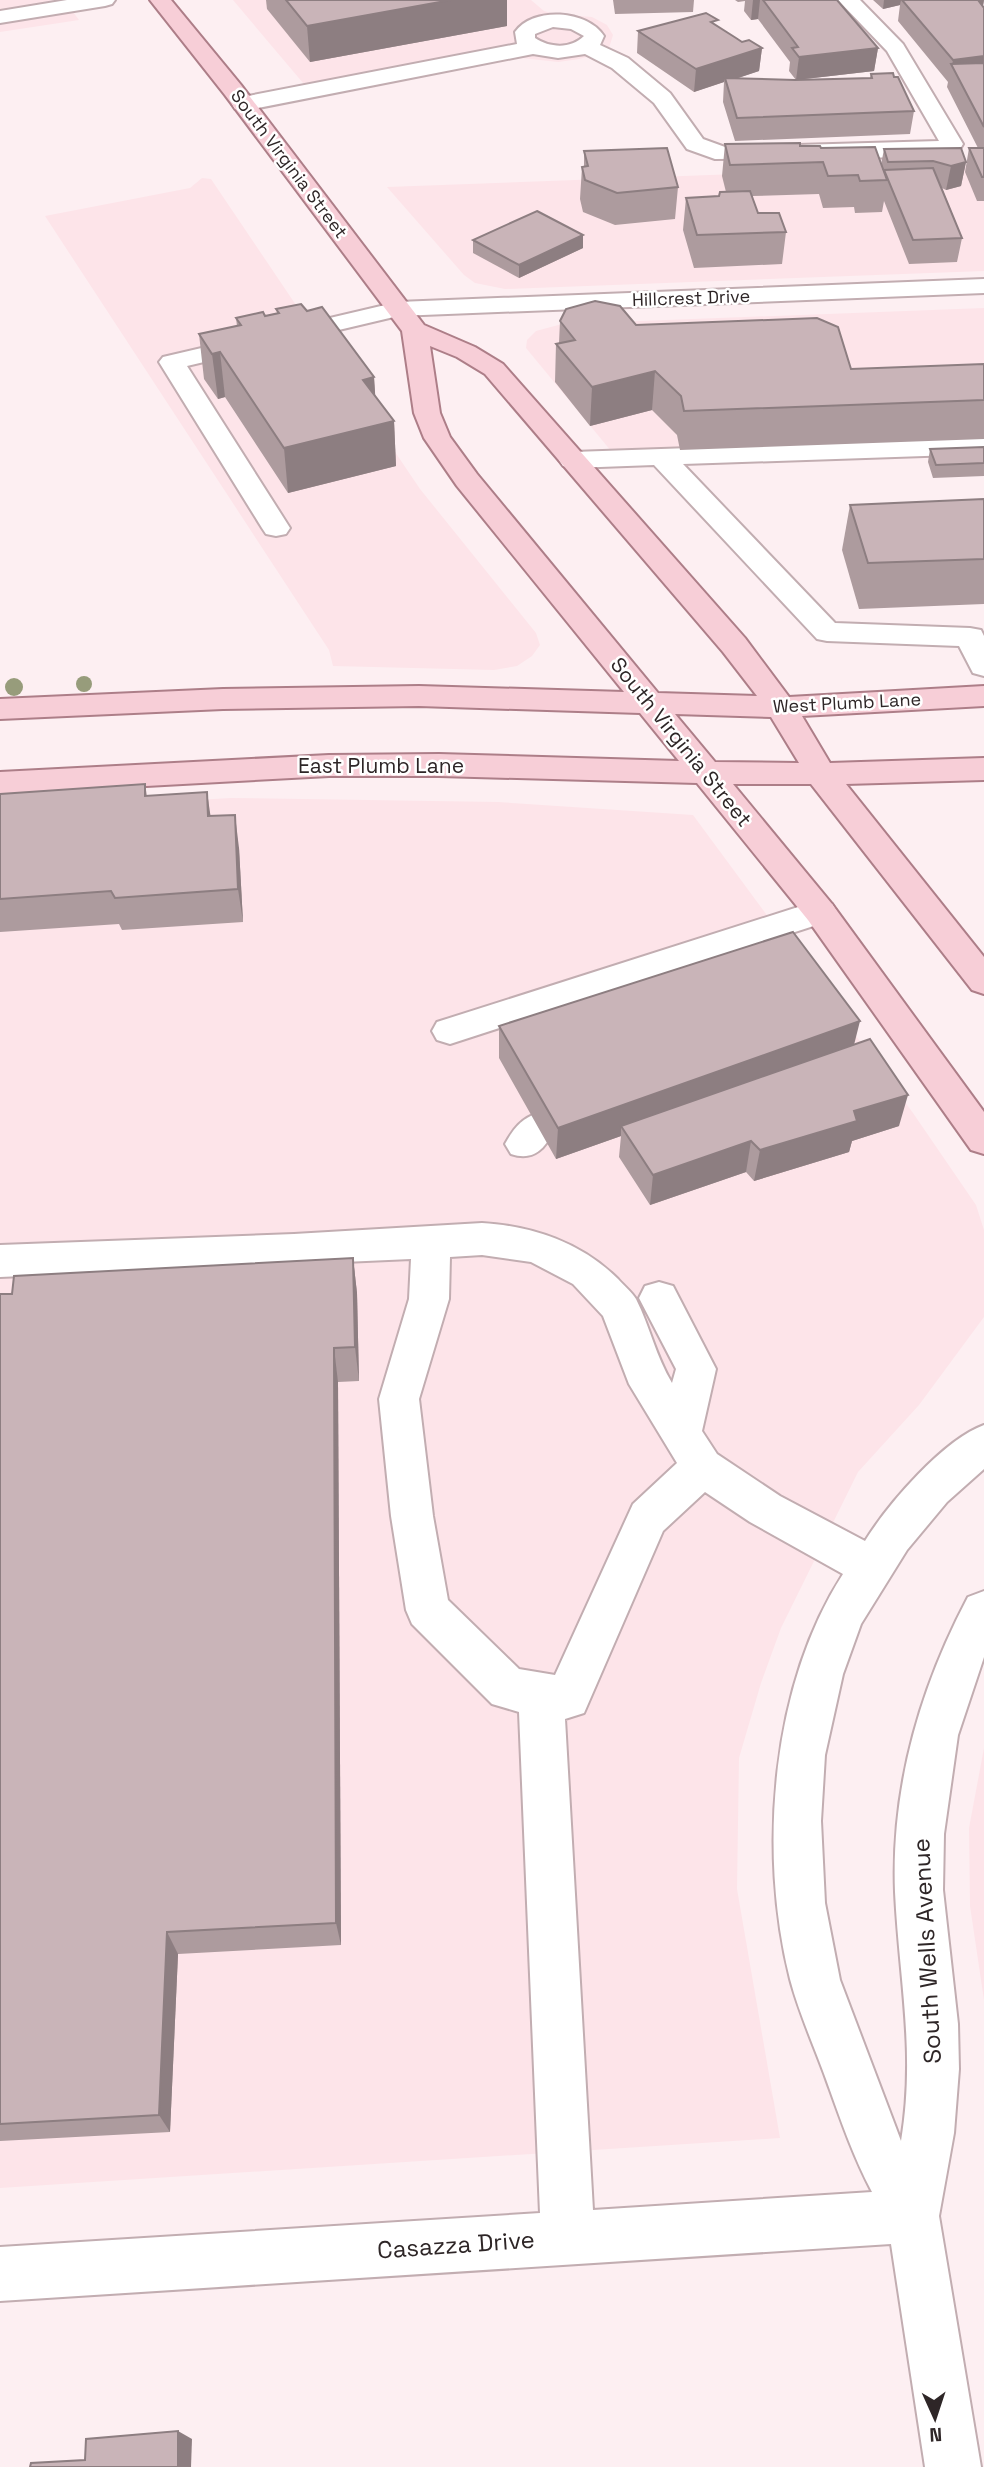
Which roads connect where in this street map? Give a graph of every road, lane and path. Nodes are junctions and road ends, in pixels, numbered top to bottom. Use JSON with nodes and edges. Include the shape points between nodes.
{"nodes":[{"id":1,"x":105,"y":0,"type":"edge"},
{"id":2,"x":160,"y":0,"type":"edge"},
{"id":3,"x":848,"y":0,"type":"edge"},
{"id":4,"x":527,"y":8,"type":"dead end"},
{"id":5,"x":0,"y":17,"type":"edge"},
{"id":6,"x":542,"y":23,"type":"junction"},
{"id":7,"x":529,"y":42,"type":"junction"},
{"id":8,"x":586,"y":46,"type":"junction"},
{"id":9,"x":238,"y":97,"type":"junction"},
{"id":10,"x":984,"y":286,"type":"edge"},
{"id":11,"x":407,"y":320,"type":"junction"},
{"id":12,"x":984,"y":446,"type":"edge"},
{"id":13,"x":661,"y":457,"type":"junction"},
{"id":14,"x":573,"y":460,"type":"junction"},
{"id":15,"x":276,"y":528,"type":"dead end"},
{"id":16,"x":984,"y":666,"type":"edge"},
{"id":17,"x":984,"y":696,"type":"edge"},
{"id":18,"x":650,"y":703,"type":"junction"},
{"id":19,"x":781,"y":707,"type":"junction"},
{"id":20,"x":0,"y":709,"type":"edge"},
{"id":21,"x":984,"y":769,"type":"edge"},
{"id":22,"x":704,"y":772,"type":"junction"},
{"id":23,"x":822,"y":776,"type":"junction"},
{"id":24,"x":0,"y":783,"type":"edge"},
{"id":25,"x":820,"y":912,"type":"junction"},
{"id":26,"x":984,"y":981,"type":"edge"},
{"id":27,"x":564,"y":995,"type":"junction"},
{"id":28,"x":556,"y":1029,"type":"edge"},
{"id":29,"x":450,"y":1031,"type":"dead end"},
{"id":30,"x":984,"y":1140,"type":"edge"},
{"id":31,"x":430,"y":1242,"type":"junction"},
{"id":32,"x":0,"y":1261,"type":"edge"},
{"id":33,"x":659,"y":1298,"type":"dead end"},
{"id":34,"x":984,"y":1443,"type":"edge"},
{"id":35,"x":691,"y":1451,"type":"junction"},
{"id":36,"x":871,"y":1567,"type":"junction"},
{"id":37,"x":984,"y":1611,"type":"edge"},
{"id":38,"x":541,"y":1693,"type":"junction"},
{"id":39,"x":912,"y":2216,"type":"junction"},
{"id":40,"x":568,"y":2238,"type":"junction"},
{"id":41,"x":0,"y":2274,"type":"edge"},
{"id":42,"x":953,"y":2467,"type":"edge"}],
"edges":[{"from":1,"to":5,"type":"street"},
{"from":2,"to":9,"type":"main road","name":"South Virginia Street"},
{"from":3,"to":8,"type":"street","via":[[896,48],[952,144],[936,150],[723,154],[695,144],[662,98],[620,63]]},
{"from":4,"to":6,"type":"street"},
{"from":6,"to":7,"type":"street","via":[[528,28]]},
{"from":6,"to":8,"type":"street","via":[[565,21],[585,26],[594,36]]},
{"from":7,"to":8,"type":"street","via":[[556,51]]},
{"from":7,"to":9,"type":"street"},
{"from":9,"to":11,"type":"main road","name":"South Virginia Street"},
{"from":10,"to":11,"type":"street","name":"Hillcrest Drive"},
{"from":11,"to":14,"type":"main road","name":"South Virginia Street","via":[[494,369]]},
{"from":11,"to":15,"type":"street","name":"Hillcrest Drive","via":[[172,362]]},
{"from":11,"to":18,"type":"main road","name":"South Virginia Street","via":[[427,413],[437,438]]},
{"from":12,"to":13,"type":"street"},
{"from":13,"to":14,"type":"street"},
{"from":13,"to":16,"type":"street","via":[[827,632],[970,637]]},
{"from":14,"to":19,"type":"main road","name":"South Virginia Street","via":[[734,645]]},
{"from":17,"to":19,"type":"main road","name":"West Plumb Lane"},
{"from":18,"to":19,"type":"main road","name":"West Plumb Lane"},
{"from":18,"to":20,"type":"main road","via":[[329,696]]},
{"from":18,"to":22,"type":"main road","name":"South Virginia Street"},
{"from":19,"to":23,"type":"main road","name":"South Virginia Street"},
{"from":21,"to":23,"type":"main road"},
{"from":22,"to":23,"type":"main road","name":"East Plumb Lane"},
{"from":22,"to":24,"type":"main road","name":"East Plumb Lane","via":[[331,765],[217,767]]},
{"from":22,"to":25,"type":"main road","name":"South Virginia Street"},
{"from":23,"to":26,"type":"main road","name":"South Virginia Street"},
{"from":25,"to":27,"type":"street"},
{"from":25,"to":30,"type":"main road","name":"South Virginia Street"},
{"from":27,"to":28,"type":"street"},
{"from":27,"to":29,"type":"street"},
{"from":31,"to":32,"type":"street"},
{"from":31,"to":35,"type":"street","via":[[512,1241],[549,1252],[587,1273],[620,1307],[643,1372]]},
{"from":31,"to":38,"type":"street","via":[[429,1299],[399,1399],[428,1609],[508,1689]]},
{"from":33,"to":35,"type":"street","via":[[696,1369]]},
{"from":34,"to":36,"type":"street","name":"South Wells Avenue","via":[[932,1489]]},
{"from":35,"to":36,"type":"street","via":[[765,1509]]},
{"from":35,"to":38,"type":"street","via":[[648,1518],[568,1698]]},
{"from":36,"to":39,"type":"street","name":"South Wells Avenue","via":[[842,1615],[821,1674],[802,1755],[797,1821],[801,1903],[815,1980],[848,2074],[877,2148]]},
{"from":37,"to":39,"type":"street","name":"South Wells Avenue","via":[[966,1643],[942,1711],[925,1787],[919,1867],[934,2049],[930,2128]]},
{"from":38,"to":40,"type":"street"},
{"from":39,"to":40,"type":"street","name":"Casazza Drive"},
{"from":39,"to":42,"type":"street","name":"South Wells Avenue"},
{"from":40,"to":41,"type":"street","name":"Casazza Drive"}]}
